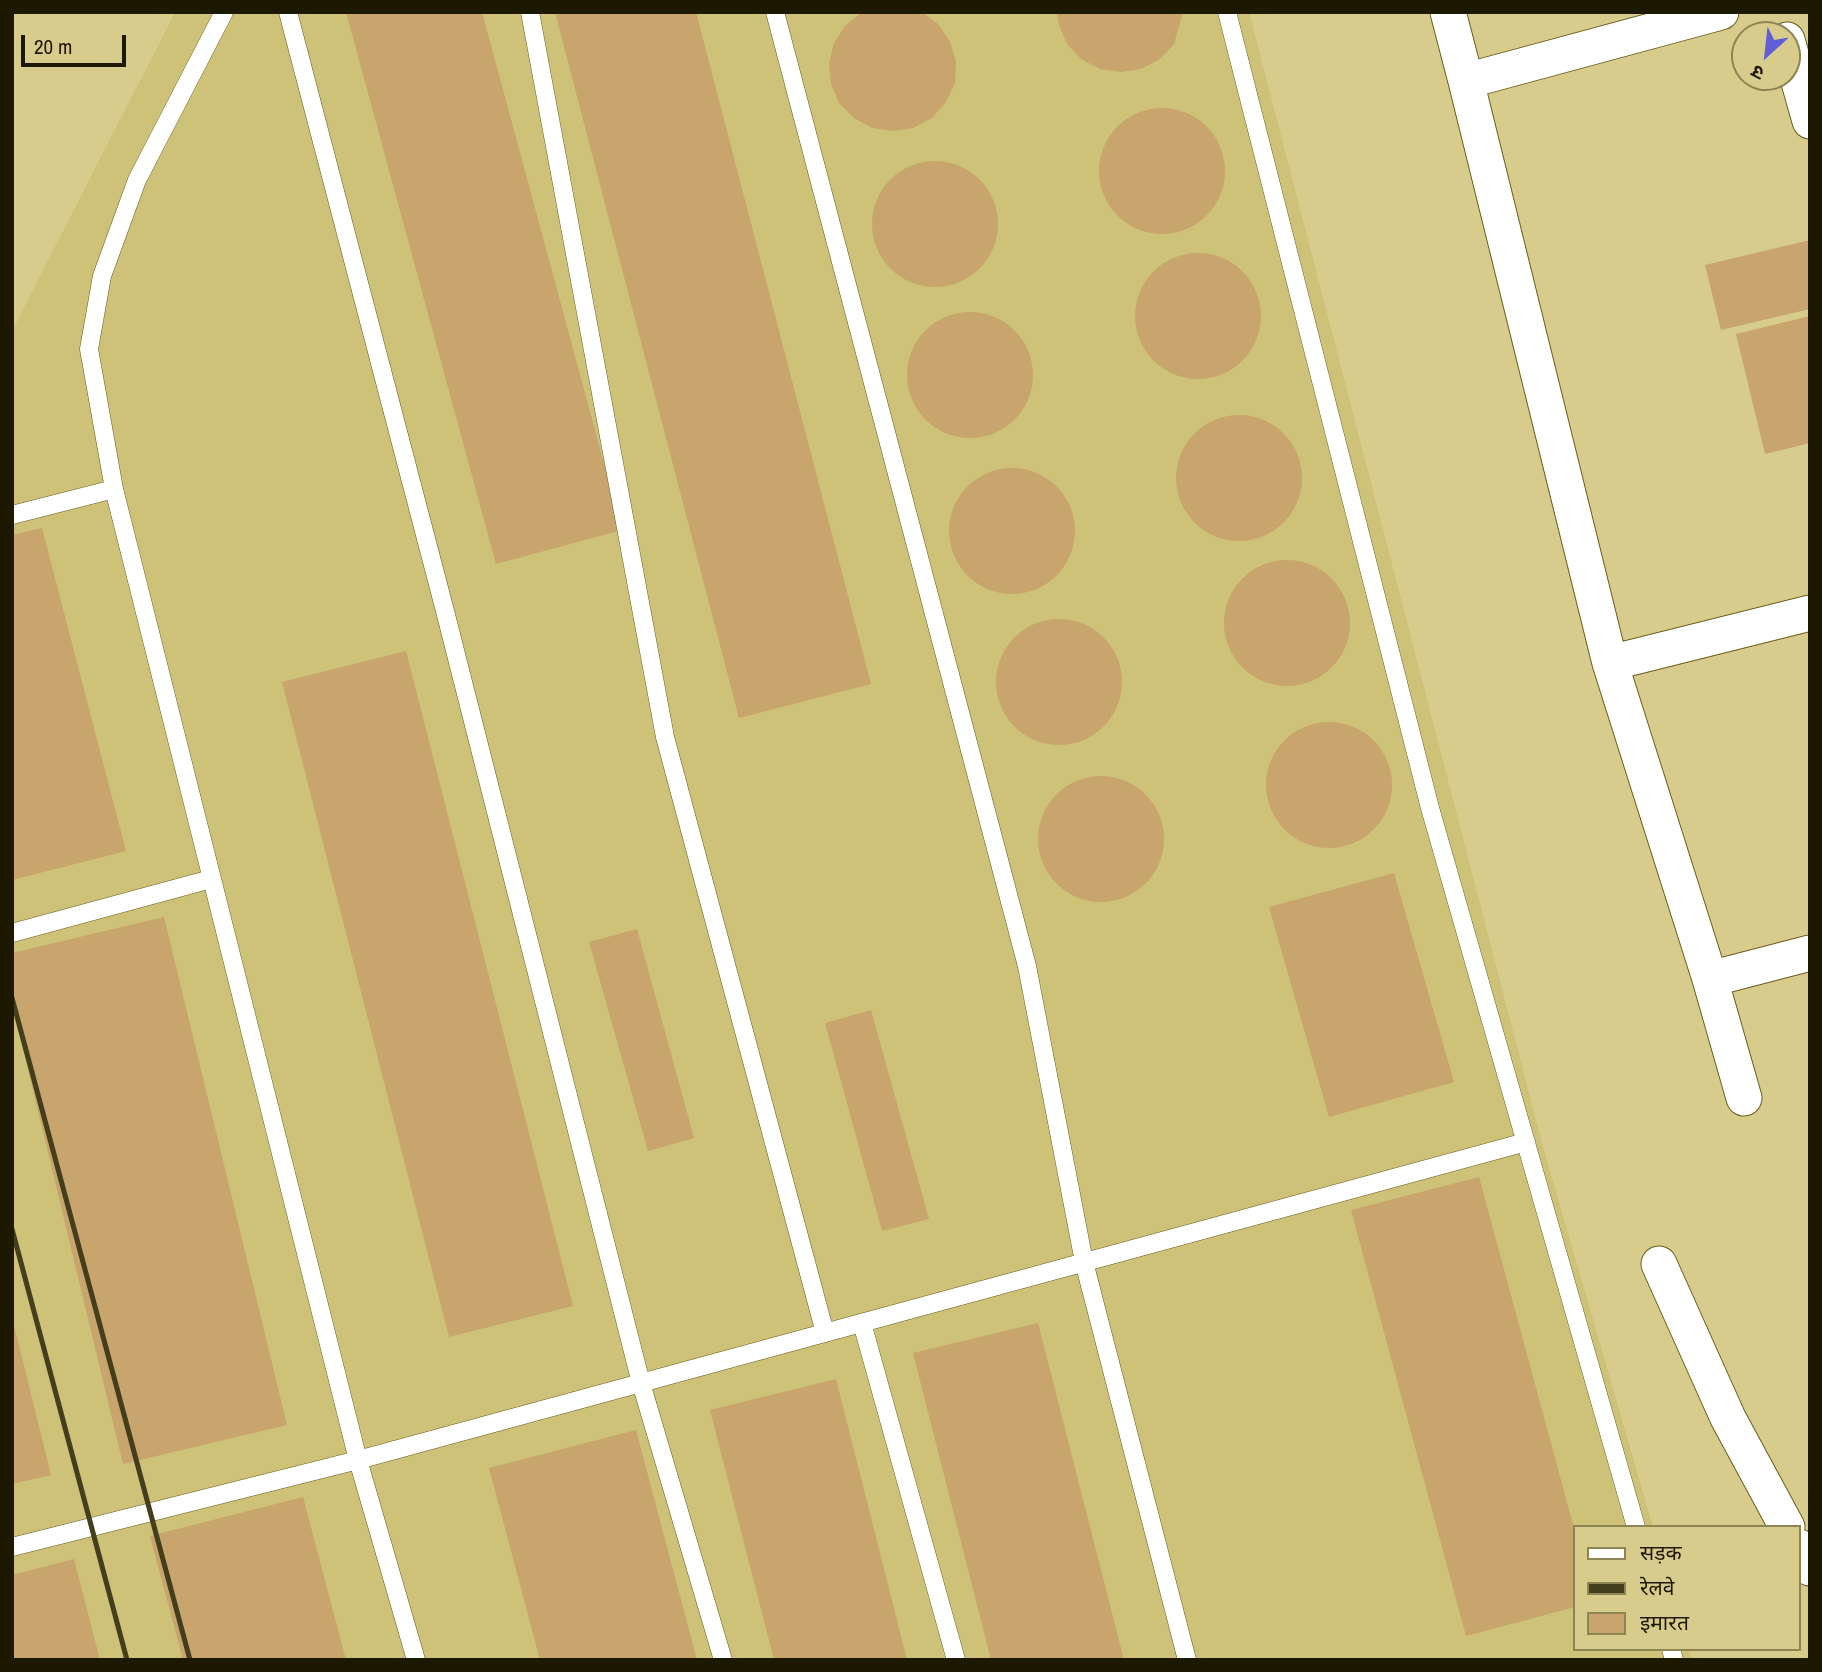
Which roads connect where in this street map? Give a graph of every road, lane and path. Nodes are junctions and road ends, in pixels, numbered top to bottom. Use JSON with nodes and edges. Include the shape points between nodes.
{"nodes":[{"id":1,"x":224,"y":12,"type":"edge"},
{"id":2,"x":288,"y":12,"type":"edge"},
{"id":3,"x":530,"y":12,"type":"edge"},
{"id":4,"x":775,"y":12,"type":"edge"},
{"id":5,"x":1227,"y":12,"type":"edge"},
{"id":6,"x":1448,"y":12,"type":"edge"},
{"id":7,"x":1721,"y":12,"type":"edge"},
{"id":8,"x":1466,"y":81,"type":"junction"},
{"id":9,"x":1801,"y":90,"type":"edge"},
{"id":10,"x":1810,"y":121,"type":"edge"},
{"id":11,"x":114,"y":489,"type":"junction"},
{"id":12,"x":12,"y":515,"type":"edge"},
{"id":13,"x":1810,"y":613,"type":"edge"},
{"id":14,"x":1611,"y":663,"type":"junction"},
{"id":15,"x":211,"y":878,"type":"junction"},
{"id":16,"x":12,"y":933,"type":"edge"},
{"id":17,"x":1810,"y":953,"type":"edge"},
{"id":18,"x":1710,"y":979,"type":"junction"},
{"id":19,"x":1744,"y":1098,"type":"dead end"},
{"id":20,"x":1526,"y":1142,"type":"junction"},
{"id":21,"x":1084,"y":1262,"type":"junction"},
{"id":22,"x":1659,"y":1264,"type":"dead end"},
{"id":23,"x":862,"y":1323,"type":"junction"},
{"id":24,"x":825,"y":1333,"type":"junction"},
{"id":25,"x":641,"y":1383,"type":"junction"},
{"id":26,"x":358,"y":1460,"type":"junction"},
{"id":27,"x":1635,"y":1525,"type":"edge"},
{"id":28,"x":1786,"y":1525,"type":"edge"},
{"id":29,"x":12,"y":1547,"type":"edge"},
{"id":30,"x":1801,"y":1550,"type":"edge"},
{"id":31,"x":1810,"y":1568,"type":"edge"},
{"id":32,"x":415,"y":1660,"type":"edge"},
{"id":33,"x":723,"y":1660,"type":"edge"},
{"id":34,"x":956,"y":1660,"type":"edge"},
{"id":35,"x":1187,"y":1660,"type":"edge"}],
"edges":[{"from":1,"to":11,"type":"lane","via":[[137,180],[102,276],[89,349]]},
{"from":2,"to":25,"type":"lane"},
{"from":3,"to":24,"type":"lane","via":[[664,737]]},
{"from":4,"to":21,"type":"lane","via":[[1027,966]]},
{"from":5,"to":20,"type":"lane","via":[[1430,808]]},
{"from":6,"to":8,"type":"street"},
{"from":7,"to":8,"type":"street"},
{"from":8,"to":14,"type":"street"},
{"from":9,"to":10,"type":"street"},
{"from":11,"to":12,"type":"lane"},
{"from":11,"to":15,"type":"lane"},
{"from":13,"to":14,"type":"street"},
{"from":14,"to":18,"type":"street"},
{"from":15,"to":16,"type":"lane"},
{"from":15,"to":26,"type":"lane"},
{"from":17,"to":18,"type":"street"},
{"from":18,"to":19,"type":"street"},
{"from":20,"to":21,"type":"lane"},
{"from":20,"to":27,"type":"lane"},
{"from":21,"to":23,"type":"lane"},
{"from":21,"to":35,"type":"lane"},
{"from":22,"to":28,"type":"street","via":[[1728,1418]]},
{"from":23,"to":24,"type":"lane"},
{"from":23,"to":34,"type":"lane"},
{"from":24,"to":25,"type":"lane"},
{"from":25,"to":26,"type":"lane"},
{"from":25,"to":33,"type":"lane"},
{"from":26,"to":29,"type":"lane"},
{"from":26,"to":32,"type":"lane"},
{"from":30,"to":31,"type":"street"}]}
